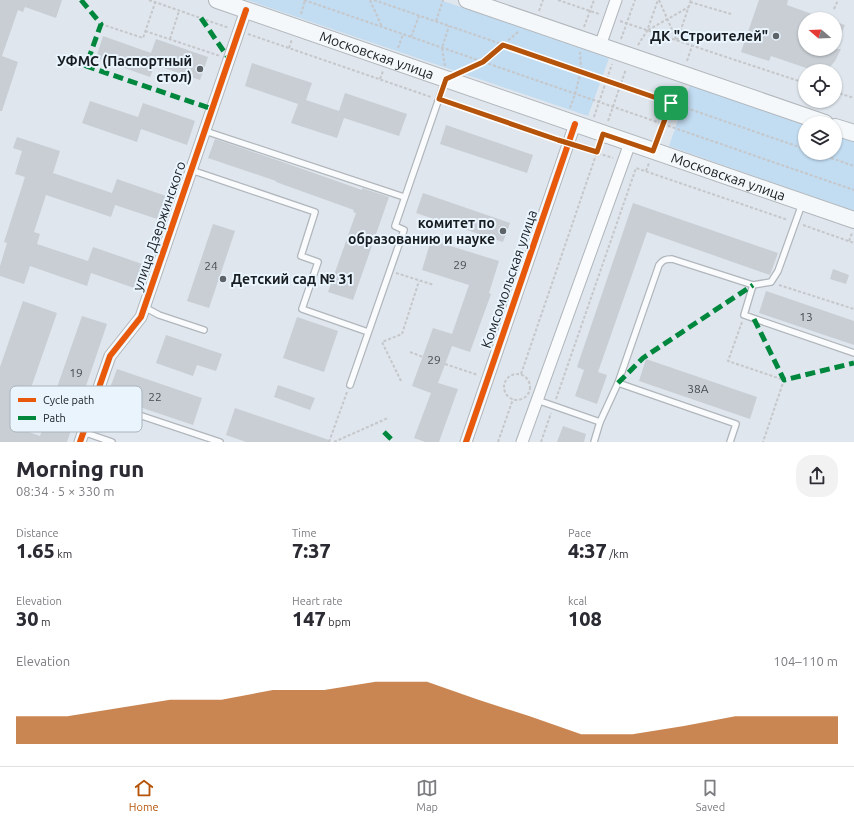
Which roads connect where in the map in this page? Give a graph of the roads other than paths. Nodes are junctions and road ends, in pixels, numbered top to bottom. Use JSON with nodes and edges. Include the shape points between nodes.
{"nodes":[{"id":1,"x":217,"y":0,"type":"edge"},
{"id":2,"x":467,"y":0,"type":"edge"},
{"id":3,"x":616,"y":0,"type":"edge"},
{"id":4,"x":246,"y":10,"type":"junction"},
{"id":5,"x":600,"y":46,"type":"junction"},
{"id":6,"x":446,"y":79,"type":"junction"},
{"id":7,"x":805,"y":116,"type":"edge"},
{"id":8,"x":589,"y":129,"type":"junction"},
{"id":9,"x":842,"y":129,"type":"edge"},
{"id":10,"x":205,"y":130,"type":"junction"},
{"id":11,"x":854,"y":133,"type":"edge"},
{"id":12,"x":630,"y":143,"type":"junction"},
{"id":13,"x":191,"y":170,"type":"junction"},
{"id":14,"x":404,"y":197,"type":"junction"},
{"id":15,"x":802,"y":202,"type":"junction"},
{"id":16,"x":854,"y":220,"type":"edge"},
{"id":17,"x":753,"y":285,"type":"junction"},
{"id":18,"x":144,"y":307,"type":"junction"},
{"id":19,"x":204,"y":330,"type":"dead end"},
{"id":20,"x":368,"y":332,"type":"junction"},
{"id":21,"x":854,"y":353,"type":"edge"},
{"id":22,"x":618,"y":383,"type":"junction"},
{"id":23,"x":350,"y":385,"type":"road end"},
{"id":24,"x":99,"y":386,"type":"edge"},
{"id":25,"x":537,"y":400,"type":"junction"},
{"id":26,"x":142,"y":416,"type":"edge"},
{"id":27,"x":600,"y":422,"type":"junction"},
{"id":28,"x":82,"y":437,"type":"edge"},
{"id":29,"x":112,"y":442,"type":"edge"},
{"id":30,"x":220,"y":442,"type":"edge"},
{"id":31,"x":466,"y":442,"type":"edge"},
{"id":32,"x":522,"y":442,"type":"edge"},
{"id":33,"x":594,"y":442,"type":"edge"},
{"id":34,"x":730,"y":442,"type":"edge"}],
"edges":[{"from":1,"to":4,"type":"main road","name":"Московская улица"},
{"from":2,"to":5,"type":"main road"},
{"from":3,"to":5,"type":"street"},
{"from":4,"to":6,"type":"main road","name":"Московская улица"},
{"from":4,"to":10,"type":"street","name":"улица Дзержинского"},
{"from":5,"to":7,"type":"main road"},
{"from":6,"to":8,"type":"main road","name":"Московская улица"},
{"from":6,"to":14,"type":"lane"},
{"from":8,"to":12,"type":"main road","name":"Московская улица"},
{"from":8,"to":31,"type":"street","name":"Комсомольская улица","via":[[568,143]]},
{"from":9,"to":11,"type":"main road"},
{"from":10,"to":13,"type":"street","name":"улица Дзержинского"},
{"from":10,"to":14,"type":"lane"},
{"from":12,"to":15,"type":"main road","name":"Московская улица"},
{"from":12,"to":25,"type":"street"},
{"from":13,"to":18,"type":"street","name":"улица Дзержинского"},
{"from":13,"to":20,"type":"lane","via":[[315,212],[301,256],[318,262],[302,309]]},
{"from":14,"to":20,"type":"lane","via":[[394,226],[404,230]]},
{"from":15,"to":16,"type":"main road","name":"Московская улица"},
{"from":15,"to":17,"type":"lane","via":[[778,271],[771,282]]},
{"from":17,"to":21,"type":"lane","via":[[744,315]]},
{"from":17,"to":22,"type":"lane","via":[[672,259],[661,261]]},
{"from":18,"to":19,"type":"lane","via":[[159,315]]},
{"from":18,"to":24,"type":"street","name":"улица Дзержинского","via":[[140,317],[110,356]]},
{"from":20,"to":23,"type":"lane"},
{"from":22,"to":27,"type":"lane"},
{"from":22,"to":34,"type":"lane","via":[[736,424]]},
{"from":25,"to":27,"type":"lane"},
{"from":25,"to":32,"type":"street"},
{"from":26,"to":30,"type":"lane"},
{"from":27,"to":33,"type":"lane"},
{"from":28,"to":29,"type":"lane"}]}
